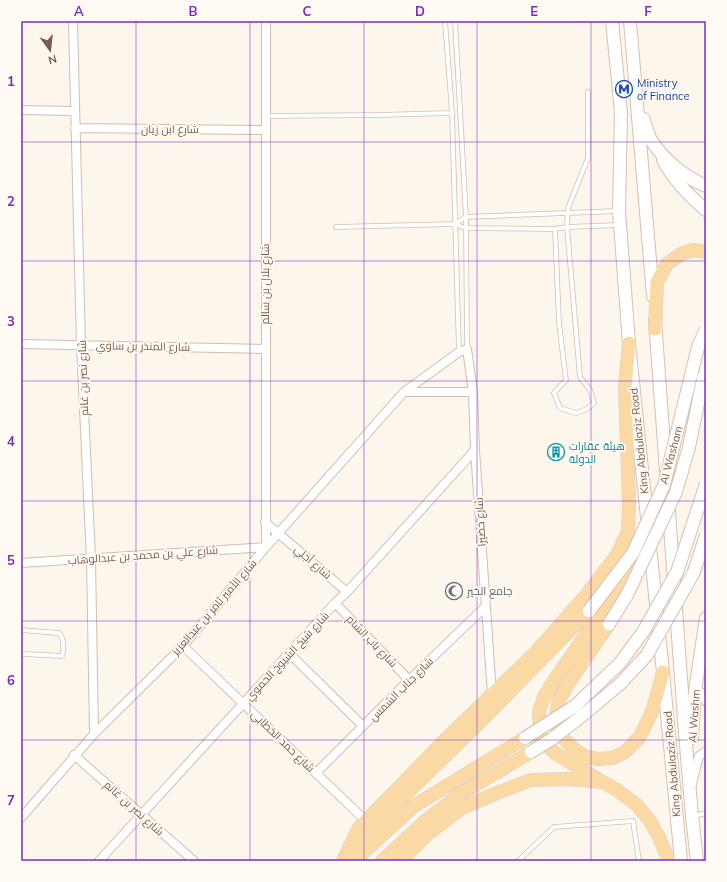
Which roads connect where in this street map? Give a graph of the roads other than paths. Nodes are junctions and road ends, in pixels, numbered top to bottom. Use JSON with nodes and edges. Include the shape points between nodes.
{"nodes":[{"id":1,"x":73,"y":21,"type":"edge"},
{"id":2,"x":266,"y":21,"type":"edge"},
{"id":3,"x":445,"y":21,"type":"edge"},
{"id":4,"x":455,"y":21,"type":"edge"},
{"id":5,"x":612,"y":21,"type":"edge"},
{"id":6,"x":630,"y":21,"type":"edge"},
{"id":7,"x":588,"y":92,"type":"dead end"},
{"id":8,"x":637,"y":94,"type":"junction"},
{"id":9,"x":21,"y":110,"type":"edge"},
{"id":10,"x":74,"y":111,"type":"junction"},
{"id":11,"x":452,"y":113,"type":"junction"},
{"id":12,"x":265,"y":116,"type":"junction"},
{"id":13,"x":75,"y":128,"type":"junction"},
{"id":14,"x":265,"y":130,"type":"junction"},
{"id":15,"x":653,"y":143,"type":"junction"},
{"id":16,"x":706,"y":186,"type":"edge"},
{"id":17,"x":706,"y":210,"type":"edge"},
{"id":18,"x":619,"y":211,"type":"junction"},
{"id":19,"x":569,"y":212,"type":"junction"},
{"id":20,"x":466,"y":217,"type":"junction"},
{"id":21,"x":455,"y":224,"type":"junction"},
{"id":22,"x":620,"y":225,"type":"junction"},
{"id":23,"x":336,"y":227,"type":"dead end"},
{"id":24,"x":567,"y":227,"type":"junction"},
{"id":25,"x":465,"y":228,"type":"junction"},
{"id":26,"x":555,"y":228,"type":"junction"},
{"id":27,"x":706,"y":252,"type":"edge"},
{"id":28,"x":655,"y":329,"type":"junction"},
{"id":29,"x":706,"y":329,"type":"edge"},
{"id":30,"x":628,"y":343,"type":"junction"},
{"id":31,"x":21,"y":344,"type":"edge"},
{"id":32,"x":81,"y":345,"type":"junction"},
{"id":33,"x":265,"y":348,"type":"junction"},
{"id":34,"x":463,"y":350,"type":"junction"},
{"id":35,"x":706,"y":371,"type":"edge"},
{"id":36,"x":404,"y":392,"type":"junction"},
{"id":37,"x":473,"y":392,"type":"junction"},
{"id":38,"x":475,"y":450,"type":"junction"},
{"id":39,"x":706,"y":484,"type":"edge"},
{"id":40,"x":265,"y":522,"type":"junction"},
{"id":41,"x":279,"y":533,"type":"junction"},
{"id":42,"x":706,"y":535,"type":"edge"},
{"id":43,"x":266,"y":546,"type":"junction"},
{"id":44,"x":633,"y":553,"type":"junction"},
{"id":45,"x":91,"y":559,"type":"junction"},
{"id":46,"x":21,"y":563,"type":"edge"},
{"id":47,"x":347,"y":592,"type":"junction"},
{"id":48,"x":335,"y":603,"type":"junction"},
{"id":49,"x":486,"y":606,"type":"junction"},
{"id":50,"x":589,"y":612,"type":"joint"},
{"id":51,"x":706,"y":618,"type":"edge"},
{"id":52,"x":609,"y":624,"type":"joint"},
{"id":53,"x":21,"y":630,"type":"edge"},
{"id":54,"x":183,"y":646,"type":"junction"},
{"id":55,"x":23,"y":654,"type":"dead end"},
{"id":56,"x":289,"y":655,"type":"junction"},
{"id":57,"x":663,"y":672,"type":"junction"},
{"id":58,"x":409,"y":680,"type":"junction"},
{"id":59,"x":696,"y":684,"type":"junction"},
{"id":60,"x":492,"y":694,"type":"junction"},
{"id":61,"x":706,"y":702,"type":"edge"},
{"id":62,"x":244,"y":703,"type":"junction"},
{"id":63,"x":363,"y":726,"type":"junction"},
{"id":64,"x":94,"y":734,"type":"junction"},
{"id":65,"x":525,"y":738,"type":"joint"},
{"id":66,"x":706,"y":751,"type":"edge"},
{"id":67,"x":530,"y":752,"type":"joint"},
{"id":68,"x":74,"y":755,"type":"junction"},
{"id":69,"x":316,"y":773,"type":"junction"},
{"id":70,"x":603,"y":782,"type":"junction"},
{"id":71,"x":690,"y":791,"type":"junction"},
{"id":72,"x":142,"y":814,"type":"junction"},
{"id":73,"x":706,"y":814,"type":"edge"},
{"id":74,"x":692,"y":816,"type":"junction"},
{"id":75,"x":21,"y":818,"type":"edge"},
{"id":76,"x":366,"y":821,"type":"junction"},
{"id":77,"x":99,"y":861,"type":"edge"},
{"id":78,"x":194,"y":861,"type":"edge"},
{"id":79,"x":343,"y":861,"type":"edge"},
{"id":80,"x":354,"y":861,"type":"edge"},
{"id":81,"x":382,"y":861,"type":"edge"},
{"id":82,"x":400,"y":861,"type":"edge"},
{"id":83,"x":518,"y":861,"type":"edge"},
{"id":84,"x":639,"y":861,"type":"edge"},
{"id":85,"x":669,"y":861,"type":"edge"},
{"id":86,"x":680,"y":861,"type":"edge"},
{"id":87,"x":697,"y":861,"type":"edge"}],
"edges":[{"from":1,"to":10,"type":"street","name":"شارع نصر بن غانم"},
{"from":2,"to":12,"type":"street","name":"شارع بلال بن سالم"},
{"from":3,"to":11,"type":"lane"},
{"from":4,"to":20,"type":"lane"},
{"from":5,"to":18,"type":"main road","name":"King Abdulaziz Road","via":[[621,112]]},
{"from":6,"to":8,"type":"main road","name":"King Abdulaziz Road"},
{"from":7,"to":19,"type":"lane","via":[[588,158],[568,208]]},
{"from":8,"to":15,"type":"main road"},
{"from":8,"to":28,"type":"main road","name":"King Abdulaziz Road"},
{"from":9,"to":10,"type":"street"},
{"from":10,"to":13,"type":"street","name":"شارع نصر بن غانم"},
{"from":11,"to":12,"type":"lane"},
{"from":11,"to":21,"type":"lane"},
{"from":12,"to":14,"type":"street","name":"شارع بلال بن سالم"},
{"from":13,"to":14,"type":"street","name":"شارع ابن زيان"},
{"from":13,"to":32,"type":"street","name":"شارع نصر بن غانم"},
{"from":14,"to":33,"type":"street","name":"شارع بلال بن سالم"},
{"from":15,"to":16,"type":"main road","via":[[674,165],[694,181]]},
{"from":15,"to":17,"type":"main road","via":[[670,173]]},
{"from":18,"to":19,"type":"lane"},
{"from":18,"to":22,"type":"main road","name":"King Abdulaziz Road"},
{"from":19,"to":20,"type":"lane"},
{"from":19,"to":24,"type":"lane"},
{"from":20,"to":21,"type":"lane"},
{"from":20,"to":25,"type":"lane"},
{"from":21,"to":23,"type":"lane"},
{"from":21,"to":25,"type":"lane"},
{"from":21,"to":34,"type":"lane"},
{"from":22,"to":24,"type":"lane"},
{"from":22,"to":30,"type":"main road","name":"King Abdulaziz Road"},
{"from":24,"to":26,"type":"lane"},
{"from":24,"to":26,"type":"lane","via":[[580,377],[590,390],[594,403],[576,413],[560,408],[554,393],[566,380],[559,323]]},
{"from":25,"to":26,"type":"lane"},
{"from":25,"to":34,"type":"lane"},
{"from":27,"to":28,"type":"main road","via":[[692,250],[667,264],[657,282]]},
{"from":28,"to":71,"type":"main road","name":"King Abdulaziz Road"},
{"from":29,"to":44,"type":"main road","name":"Al Washam","bridge":true,"via":[[698,348],[664,485]]},
{"from":30,"to":57,"type":"main road","name":"King Abdulaziz Road"},
{"from":30,"to":60,"type":"main road","via":[[625,387],[628,531],[617,555],[587,594],[536,652]]},
{"from":31,"to":32,"type":"street","name":"شارع المنذر بن ساوي"},
{"from":32,"to":33,"type":"street","name":"شارع المنذر بن ساوي"},
{"from":32,"to":45,"type":"street","name":"شارع نصر بن غانم"},
{"from":33,"to":40,"type":"street","name":"شارع بلال بن سالم"},
{"from":34,"to":36,"type":"street","name":"شارع الأمير ثامر بن عبدالعزيز"},
{"from":34,"to":37,"type":"street","name":"شارع خضيرا"},
{"from":35,"to":52,"type":"main road","bridge":true,"via":[[676,492],[627,595]]},
{"from":36,"to":37,"type":"street"},
{"from":36,"to":41,"type":"street","name":"شارع الأمير ثامر بن عبدالعزيز"},
{"from":37,"to":38,"type":"street","name":"شارع خضيرا"},
{"from":38,"to":47,"type":"street","name":"شارع شيخ الشيوخ الحموي"},
{"from":38,"to":49,"type":"street","name":"شارع خضيرا"},
{"from":39,"to":65,"type":"main road","bridge":true,"via":[[677,572],[643,632],[620,663],[576,706]]},
{"from":40,"to":41,"type":"street","name":"شارع أجلي"},
{"from":40,"to":43,"type":"street","name":"شارع بلال بن سالم"},
{"from":41,"to":43,"type":"street","name":"شارع الأمير ثامر بن عبدالعزيز"},
{"from":41,"to":47,"type":"street","name":"شارع أجلي"},
{"from":42,"to":67,"type":"main road","bridge":true,"via":[[694,572],[647,655],[620,684],[584,715]]},
{"from":43,"to":45,"type":"street","name":"شارع علي بن محمد بن عبدالوهاب"},
{"from":43,"to":54,"type":"street","name":"شارع الأمير ثامر بن عبدالعزيز"},
{"from":44,"to":50,"type":"main road","name":"Al Washam","bridge":true},
{"from":44,"to":70,"type":"main road","via":[[617,590],[557,676],[539,711],[540,738],[555,753]]},
{"from":45,"to":46,"type":"street","name":"شارع علي بن محمد بن عبدالوهاب"},
{"from":45,"to":64,"type":"street","name":"شارع نصر بن غانم"},
{"from":47,"to":48,"type":"street","name":"شارع شيخ الشيوخ الحموي"},
{"from":48,"to":56,"type":"street","name":"شارع شيخ الشيوخ الحموي"},
{"from":48,"to":58,"type":"street","name":"شارع باب الشام"},
{"from":49,"to":58,"type":"street","name":"شارع جناب الشمس"},
{"from":49,"to":60,"type":"street","name":"شارع خضيرا"},
{"from":50,"to":79,"type":"main road","via":[[398,802]]},
{"from":51,"to":59,"type":"main road","name":"Al Washm"},
{"from":52,"to":57,"type":"main road","via":[[558,702],[557,727],[574,749],[586,757],[598,758],[613,758],[626,752],[639,738],[652,712]]},
{"from":53,"to":55,"type":"lane","via":[[59,633],[63,638],[62,656]]},
{"from":54,"to":62,"type":"street","name":"شارع حمد الخطابي"},
{"from":54,"to":64,"type":"street","name":"شارع الأمير ثامر بن عبدالعزيز"},
{"from":56,"to":62,"type":"street","name":"شارع شيخ الشيوخ الحموي"},
{"from":56,"to":63,"type":"street"},
{"from":57,"to":86,"type":"main road","name":"King Abdulaziz Road"},
{"from":58,"to":63,"type":"street","name":"شارع جناب الشمس"},
{"from":59,"to":61,"type":"street"},
{"from":59,"to":71,"type":"main road","name":"Al Washm"},
{"from":60,"to":76,"type":"main road"},
{"from":62,"to":69,"type":"street","name":"شارع حمد الخطابي"},
{"from":62,"to":72,"type":"street","name":"شارع شيخ الشيوخ الحموي"},
{"from":63,"to":69,"type":"street","name":"شارع جناب الشمس"},
{"from":64,"to":68,"type":"street","name":"شارع الأمير ثامر بن عبدالعزيز"},
{"from":65,"to":80,"type":"main road","via":[[414,806]]},
{"from":66,"to":71,"type":"street","via":[[699,756]]},
{"from":67,"to":81,"type":"main road","via":[[457,796]]},
{"from":68,"to":72,"type":"street","name":"شارع نصر بن غانم"},
{"from":68,"to":75,"type":"street","name":"شارع الأمير ثامر بن عبدالعزيز"},
{"from":69,"to":76,"type":"street","name":"شارع حمد الخطابي"},
{"from":70,"to":82,"type":"main road","via":[[570,779],[531,780],[497,792],[462,808],[428,834]]},
{"from":70,"to":85,"type":"main road","via":[[637,806],[650,821]]},
{"from":71,"to":74,"type":"main road","name":"King Abdulaziz Road"},
{"from":72,"to":77,"type":"street","name":"شارع شيخ الشيوخ الحموي"},
{"from":72,"to":78,"type":"street","name":"شارع نصر بن غانم"},
{"from":73,"to":74,"type":"lane"},
{"from":74,"to":87,"type":"main road","name":"King Abdulaziz Road"},
{"from":76,"to":79,"type":"main road","via":[[358,829]]},
{"from":83,"to":84,"type":"lane","via":[[554,827],[633,821]]}]}
